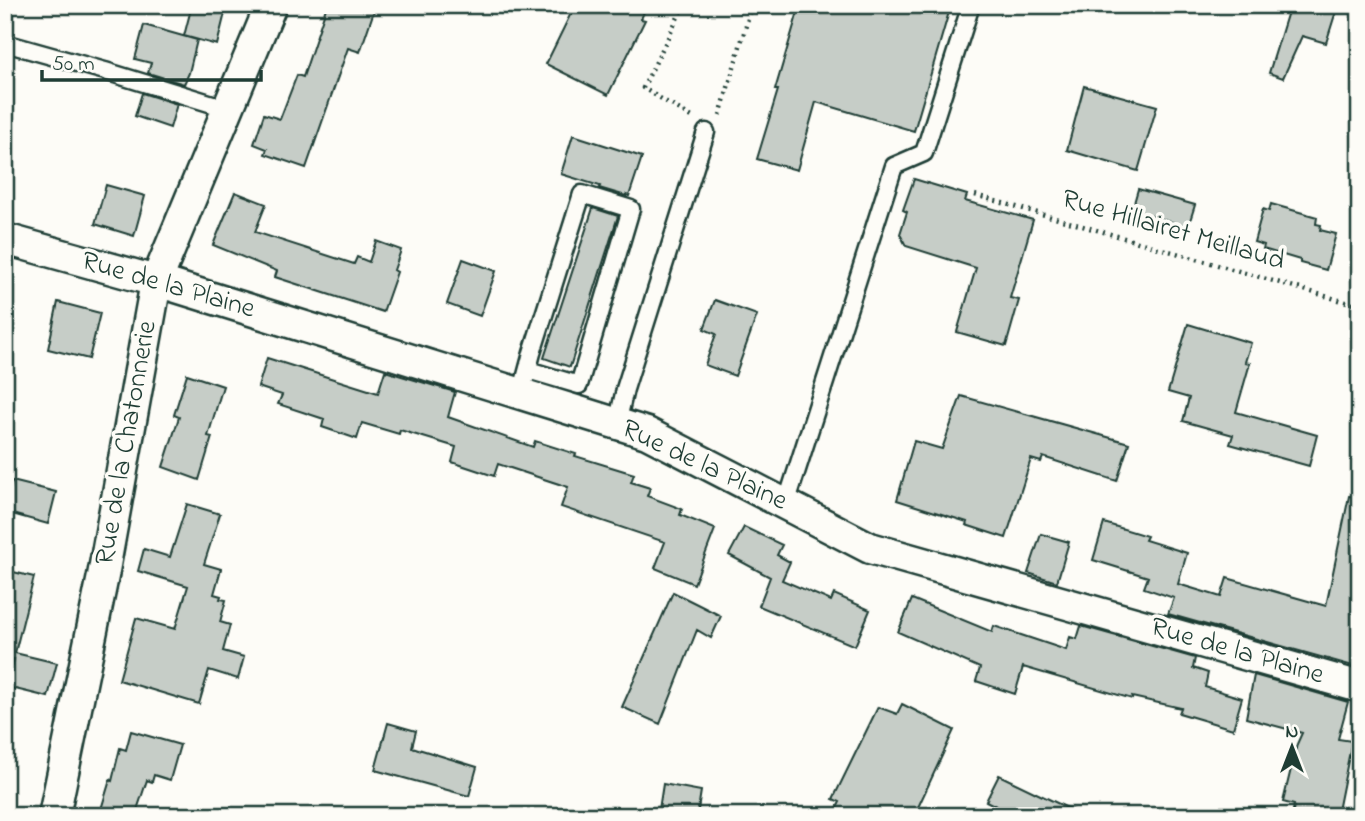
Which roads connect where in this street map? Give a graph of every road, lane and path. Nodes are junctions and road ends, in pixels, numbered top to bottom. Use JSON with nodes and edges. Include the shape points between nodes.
{"nodes":[{"id":1,"x":271,"y":5,"type":"edge"},
{"id":2,"x":684,"y":5,"type":"edge"},
{"id":3,"x":752,"y":5,"type":"edge"},
{"id":4,"x":971,"y":5,"type":"edge"},
{"id":5,"x":5,"y":43,"type":"edge"},
{"id":6,"x":229,"y":109,"type":"junction"},
{"id":7,"x":706,"y":132,"type":"junction"},
{"id":8,"x":975,"y":195,"type":"dead end"},
{"id":9,"x":5,"y":239,"type":"edge"},
{"id":10,"x":156,"y":282,"type":"junction"},
{"id":11,"x":1360,"y":306,"type":"edge"},
{"id":12,"x":524,"y":382,"type":"junction"},
{"id":13,"x":617,"y":424,"type":"junction"},
{"id":14,"x":786,"y":504,"type":"junction"},
{"id":15,"x":1360,"y":687,"type":"edge"},
{"id":16,"x":54,"y":816,"type":"edge"}],
"edges":[{"from":1,"to":6,"type":"street","name":"Rue de la Chatonnerie"},
{"from":2,"to":7,"type":"path","via":[[643,88],[697,120]]},
{"from":3,"to":7,"type":"path","via":[[717,124]]},
{"from":4,"to":14,"type":"lane","via":[[924,153],[894,166]]},
{"from":5,"to":6,"type":"lane"},
{"from":6,"to":10,"type":"street","name":"Rue de la Chatonnerie"},
{"from":7,"to":13,"type":"lane"},
{"from":8,"to":11,"type":"path","name":"Rue Hillairet Meillaud"},
{"from":9,"to":10,"type":"street","name":"Rue de la Plaine"},
{"from":10,"to":12,"type":"street","name":"Rue de la Plaine"},
{"from":10,"to":16,"type":"street","name":"Rue de la Chatonnerie"},
{"from":12,"to":12,"type":"lane","via":[[582,194],[631,209],[579,385]]},
{"from":12,"to":13,"type":"street","name":"Rue de la Plaine"},
{"from":13,"to":14,"type":"street","name":"Rue de la Plaine","via":[[647,433]]},
{"from":14,"to":15,"type":"street","name":"Rue de la Plaine","via":[[870,548]]}]}
